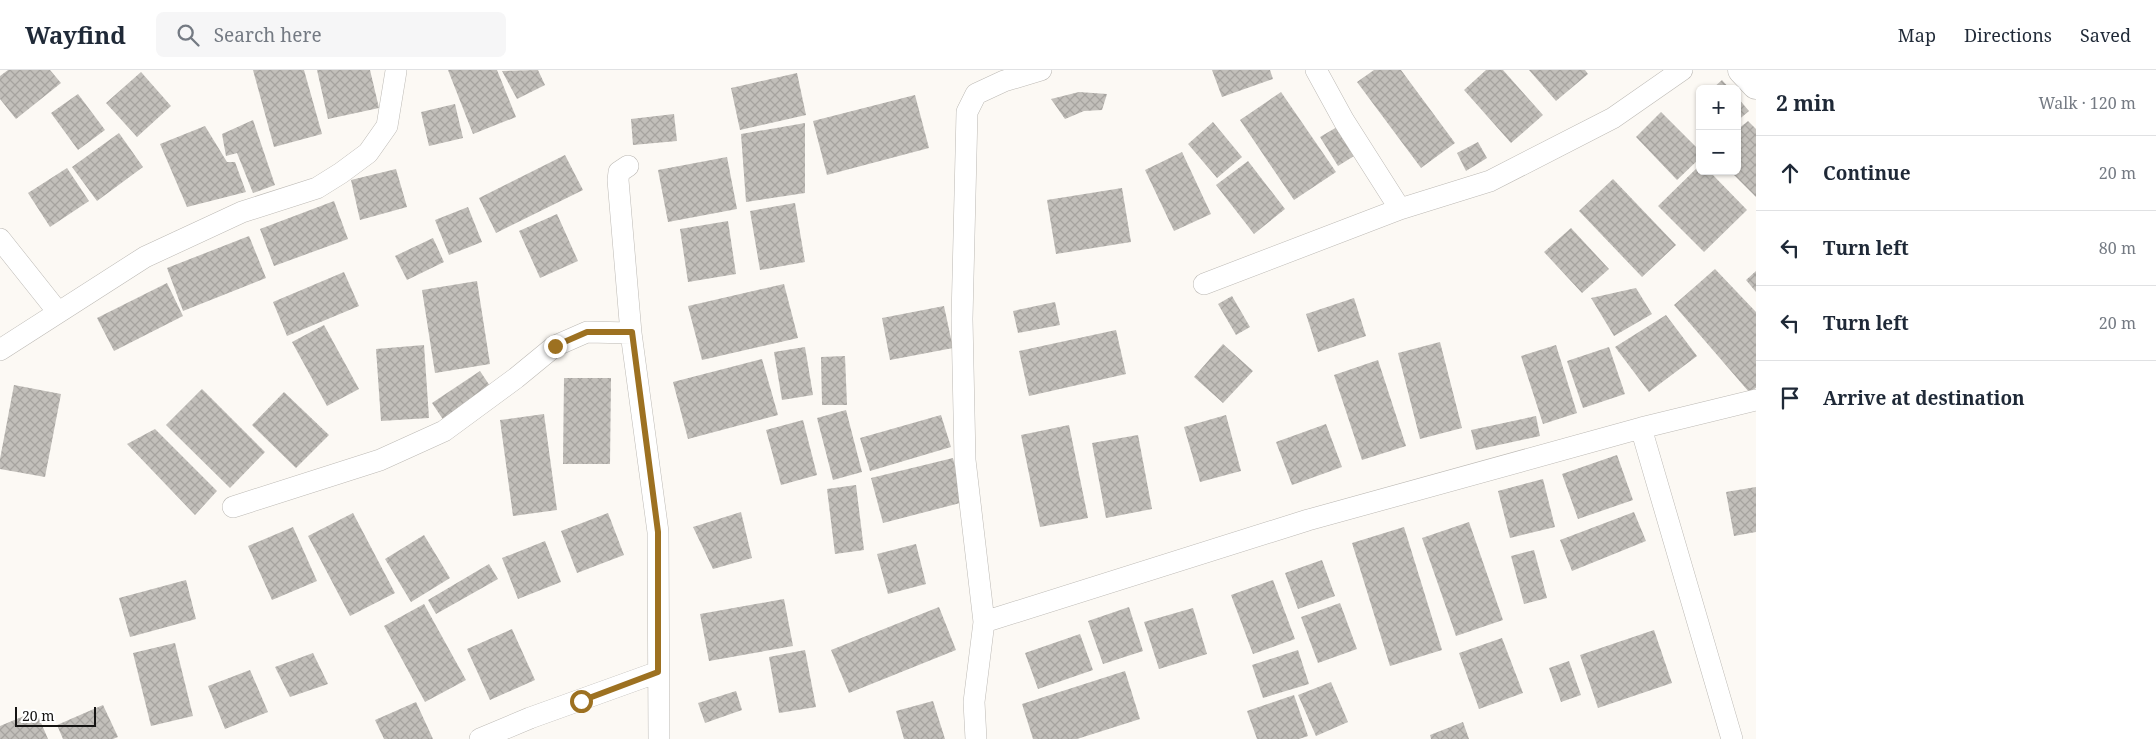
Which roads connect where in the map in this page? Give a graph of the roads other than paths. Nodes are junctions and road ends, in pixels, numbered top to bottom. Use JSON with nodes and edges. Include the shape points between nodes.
{"nodes":[{"id":1,"x":1041,"y":70,"type":"edge"},
{"id":2,"x":1316,"y":70,"type":"edge"},
{"id":3,"x":1682,"y":70,"type":"edge"},
{"id":4,"x":1742,"y":70,"type":"edge"},
{"id":5,"x":396,"y":71,"type":"edge"},
{"id":6,"x":1756,"y":85,"type":"edge"},
{"id":7,"x":628,"y":166,"type":"dead end"},
{"id":8,"x":1400,"y":209,"type":"junction"},
{"id":9,"x":0,"y":238,"type":"edge"},
{"id":10,"x":1204,"y":284,"type":"dead end"},
{"id":11,"x":58,"y":312,"type":"junction"},
{"id":12,"x":632,"y":332,"type":"junction"},
{"id":13,"x":0,"y":350,"type":"edge"},
{"id":14,"x":1756,"y":400,"type":"edge"},
{"id":15,"x":1641,"y":428,"type":"junction"},
{"id":16,"x":233,"y":507,"type":"dead end"},
{"id":17,"x":984,"y":622,"type":"junction"},
{"id":18,"x":658,"y":672,"type":"junction"},
{"id":19,"x":480,"y":739,"type":"edge"},
{"id":20,"x":659,"y":739,"type":"edge"},
{"id":21,"x":976,"y":739,"type":"edge"},
{"id":22,"x":1732,"y":739,"type":"edge"}],
"edges":[{"from":1,"to":17,"type":"street","via":[[1004,80],[976,94],[967,112],[962,319],[965,460]]},
{"from":2,"to":8,"type":"street"},
{"from":3,"to":8,"type":"street","via":[[1613,118],[1490,181]]},
{"from":4,"to":6,"type":"street"},
{"from":5,"to":11,"type":"street","via":[[387,126],[368,154],[317,188],[242,212],[145,257]]},
{"from":7,"to":12,"type":"street","via":[[619,172],[618,180]]},
{"from":8,"to":10,"type":"street"},
{"from":9,"to":11,"type":"street"},
{"from":11,"to":13,"type":"street"},
{"from":12,"to":16,"type":"street","via":[[587,332],[555,346],[444,431],[380,460]]},
{"from":12,"to":18,"type":"street","via":[[658,532]]},
{"from":14,"to":15,"type":"street"},
{"from":15,"to":17,"type":"street","via":[[1308,520]]},
{"from":15,"to":22,"type":"street"},
{"from":17,"to":21,"type":"street","via":[[974,702]]},
{"from":18,"to":19,"type":"street"},
{"from":18,"to":20,"type":"street"}]}
